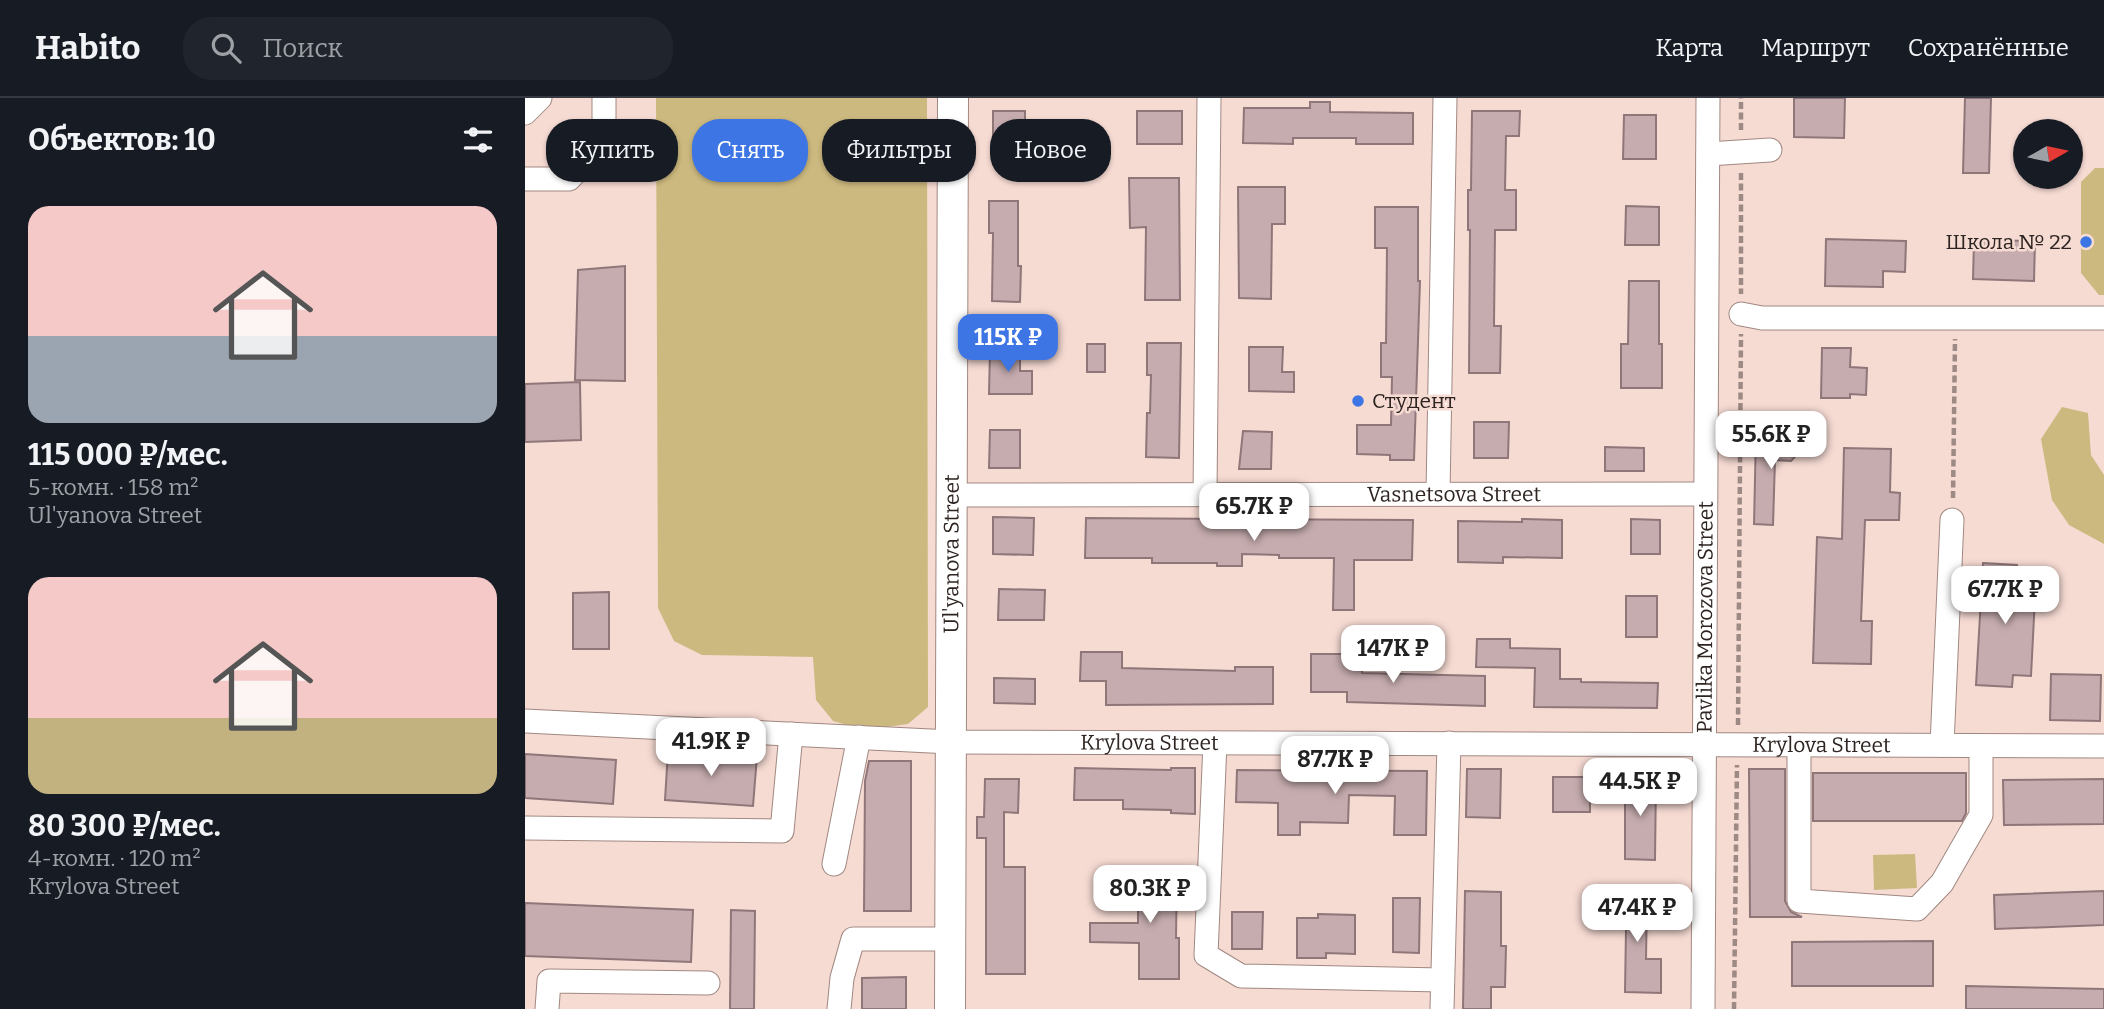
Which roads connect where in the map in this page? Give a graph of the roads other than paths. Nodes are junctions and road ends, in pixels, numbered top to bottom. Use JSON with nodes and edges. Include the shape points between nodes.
{"nodes":[{"id":1,"x":540,"y":98,"type":"edge"},
{"id":2,"x":604,"y":98,"type":"edge"},
{"id":3,"x":953,"y":98,"type":"edge"},
{"id":4,"x":1209,"y":98,"type":"edge"},
{"id":5,"x":1445,"y":98,"type":"edge"},
{"id":6,"x":1708,"y":98,"type":"edge"},
{"id":7,"x":525,"y":113,"type":"edge"},
{"id":8,"x":1770,"y":150,"type":"dead end"},
{"id":9,"x":1708,"y":154,"type":"junction"},
{"id":10,"x":525,"y":179,"type":"edge"},
{"id":11,"x":1741,"y":314,"type":"road end"},
{"id":12,"x":2104,"y":318,"type":"edge"},
{"id":13,"x":1205,"y":494,"type":"junction"},
{"id":14,"x":1438,"y":494,"type":"junction"},
{"id":15,"x":1704,"y":494,"type":"junction"},
{"id":16,"x":952,"y":495,"type":"junction"},
{"id":17,"x":1952,"y":520,"type":"road end"},
{"id":18,"x":525,"y":721,"type":"edge"},
{"id":19,"x":791,"y":734,"type":"junction"},
{"id":20,"x":859,"y":737,"type":"junction"},
{"id":21,"x":951,"y":742,"type":"junction"},
{"id":22,"x":1215,"y":743,"type":"junction"},
{"id":23,"x":1449,"y":743,"type":"junction"},
{"id":24,"x":1705,"y":744,"type":"junction"},
{"id":25,"x":1799,"y":745,"type":"junction"},
{"id":26,"x":1941,"y":745,"type":"junction"},
{"id":27,"x":1981,"y":746,"type":"junction"},
{"id":28,"x":2104,"y":746,"type":"edge"},
{"id":29,"x":525,"y":828,"type":"edge"},
{"id":30,"x":834,"y":864,"type":"dead end"},
{"id":31,"x":950,"y":939,"type":"junction"},
{"id":32,"x":1443,"y":980,"type":"junction"},
{"id":33,"x":708,"y":984,"type":"dead end"},
{"id":34,"x":547,"y":1009,"type":"edge"},
{"id":35,"x":839,"y":1009,"type":"edge"},
{"id":36,"x":950,"y":1009,"type":"edge"},
{"id":37,"x":1442,"y":1009,"type":"edge"},
{"id":38,"x":1703,"y":1009,"type":"edge"}],
"edges":[{"from":1,"to":7,"type":"street"},
{"from":2,"to":10,"type":"street","via":[[604,143],[569,179]]},
{"from":3,"to":16,"type":"main road","name":"Ul'yanova Street"},
{"from":4,"to":13,"type":"street"},
{"from":5,"to":14,"type":"street"},
{"from":6,"to":9,"type":"street","name":"Pavlika Morozova Street"},
{"from":8,"to":9,"type":"street"},
{"from":9,"to":15,"type":"street","name":"Pavlika Morozova Street"},
{"from":11,"to":12,"type":"street","via":[[1762,318]]},
{"from":13,"to":14,"type":"street","name":"Vasnetsova Street"},
{"from":13,"to":16,"type":"street","name":"Vasnetsova Street"},
{"from":14,"to":15,"type":"street","name":"Vasnetsova Street"},
{"from":15,"to":24,"type":"street","name":"Pavlika Morozova Street"},
{"from":16,"to":21,"type":"main road","name":"Ul'yanova Street"},
{"from":17,"to":26,"type":"street"},
{"from":18,"to":19,"type":"street","name":"Krylova Street"},
{"from":19,"to":20,"type":"street","name":"Krylova Street"},
{"from":19,"to":29,"type":"street","via":[[782,831]]},
{"from":20,"to":21,"type":"street","name":"Krylova Street"},
{"from":20,"to":30,"type":"street"},
{"from":21,"to":22,"type":"street","name":"Krylova Street"},
{"from":21,"to":31,"type":"main road","name":"Ul'yanova Street"},
{"from":22,"to":23,"type":"street","name":"Krylova Street"},
{"from":22,"to":32,"type":"street","via":[[1206,955],[1241,976]]},
{"from":23,"to":24,"type":"street","name":"Krylova Street"},
{"from":23,"to":32,"type":"street"},
{"from":24,"to":25,"type":"street","name":"Krylova Street"},
{"from":24,"to":38,"type":"street","name":"Pavlika Morozova Street"},
{"from":25,"to":26,"type":"street","name":"Krylova Street"},
{"from":25,"to":27,"type":"street","via":[[1799,901],[1917,909],[1942,883],[1981,815]]},
{"from":26,"to":27,"type":"street","name":"Krylova Street"},
{"from":27,"to":28,"type":"street","name":"Krylova Street"},
{"from":31,"to":35,"type":"street","via":[[853,939]]},
{"from":31,"to":36,"type":"main road","name":"Ul'yanova Street"},
{"from":32,"to":37,"type":"street"},
{"from":33,"to":34,"type":"street","via":[[549,981]]}]}
